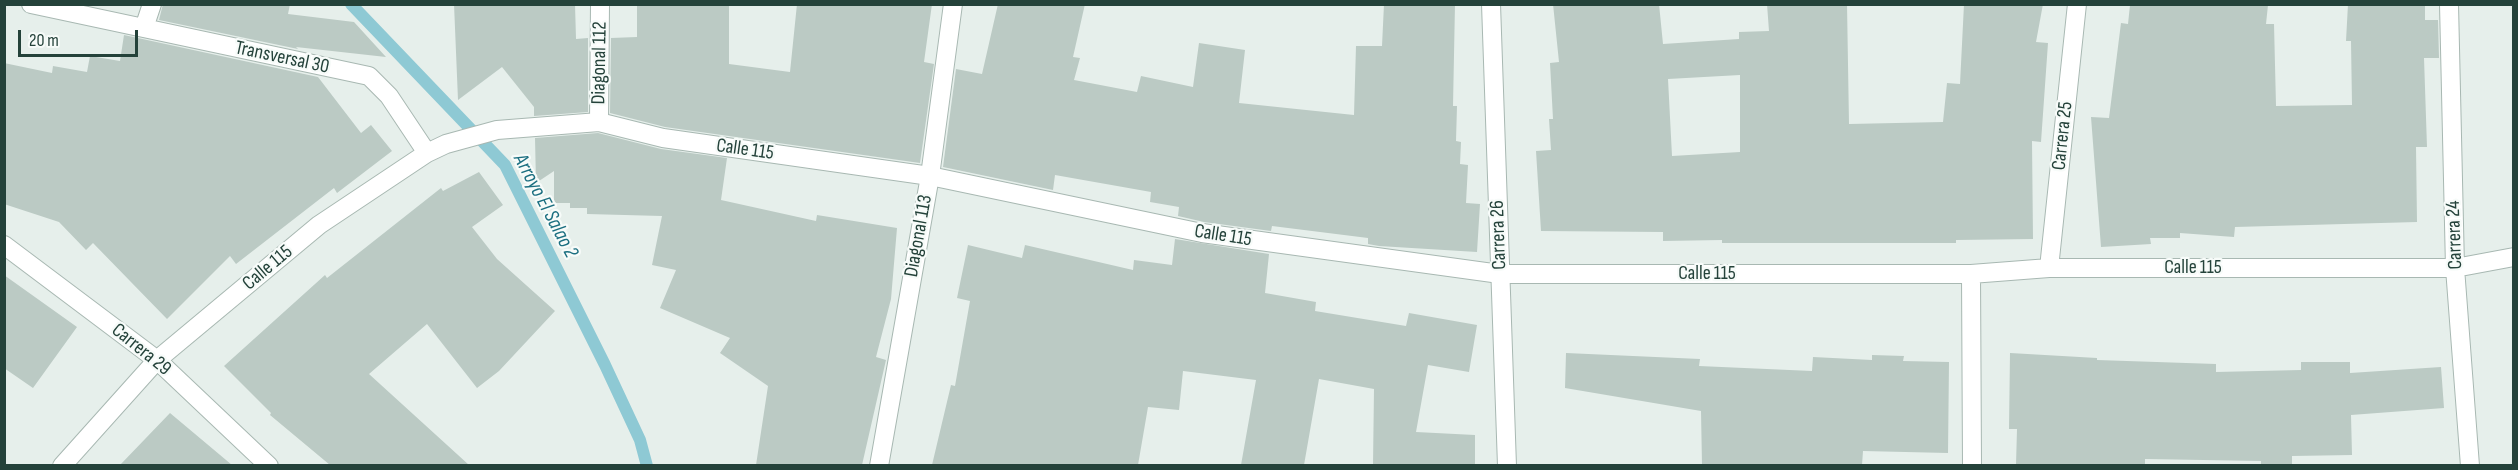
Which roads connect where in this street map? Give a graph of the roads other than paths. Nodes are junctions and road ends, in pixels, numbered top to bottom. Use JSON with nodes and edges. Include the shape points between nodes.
{"nodes":[{"id":1,"x":31,"y":4,"type":"edge"},
{"id":2,"x":152,"y":4,"type":"edge"},
{"id":3,"x":600,"y":4,"type":"edge"},
{"id":4,"x":953,"y":4,"type":"edge"},
{"id":5,"x":1491,"y":4,"type":"edge"},
{"id":6,"x":2077,"y":4,"type":"edge"},
{"id":7,"x":2449,"y":4,"type":"edge"},
{"id":8,"x":144,"y":28,"type":"junction"},
{"id":9,"x":599,"y":122,"type":"junction"},
{"id":10,"x":427,"y":153,"type":"junction"},
{"id":11,"x":930,"y":176,"type":"junction"},
{"id":12,"x":4,"y":244,"type":"edge"},
{"id":13,"x":2514,"y":257,"type":"edge"},
{"id":14,"x":2049,"y":268,"type":"junction"},
{"id":15,"x":2455,"y":268,"type":"junction"},
{"id":16,"x":1500,"y":274,"type":"junction"},
{"id":17,"x":1971,"y":274,"type":"junction"},
{"id":18,"x":157,"y":360,"type":"junction"},
{"id":19,"x":62,"y":465,"type":"edge"},
{"id":20,"x":268,"y":465,"type":"edge"},
{"id":21,"x":879,"y":465,"type":"edge"},
{"id":22,"x":1507,"y":465,"type":"edge"},
{"id":23,"x":1972,"y":465,"type":"edge"},
{"id":24,"x":2470,"y":465,"type":"edge"}],
"edges":[{"from":1,"to":8,"type":"street","name":"Transversal 30"},
{"from":2,"to":8,"type":"street"},
{"from":3,"to":9,"type":"street","name":"Diagonal 112"},
{"from":4,"to":11,"type":"street","name":"Diagonal 113"},
{"from":5,"to":16,"type":"street","name":"Carrera 26"},
{"from":6,"to":14,"type":"street","name":"Carrera 25"},
{"from":7,"to":15,"type":"street","name":"Carrera 24"},
{"from":8,"to":10,"type":"street","name":"Transversal 30","via":[[369,76],[389,96]]},
{"from":9,"to":10,"type":"street","name":"Calle 115","via":[[497,130]]},
{"from":9,"to":11,"type":"street","name":"Calle 115","via":[[663,138]]},
{"from":10,"to":18,"type":"street","name":"Calle 115","via":[[319,225]]},
{"from":11,"to":16,"type":"street","name":"Calle 115","via":[[1202,233]]},
{"from":11,"to":21,"type":"street","name":"Diagonal 113"},
{"from":12,"to":18,"type":"street","name":"Carrera 29"},
{"from":13,"to":15,"type":"street","name":"Calle 115"},
{"from":14,"to":15,"type":"street","name":"Calle 115"},
{"from":14,"to":17,"type":"street","name":"Calle 115"},
{"from":15,"to":24,"type":"street","name":"Carrera 24"},
{"from":16,"to":17,"type":"street","name":"Calle 115"},
{"from":16,"to":22,"type":"street","name":"Carrera 26"},
{"from":17,"to":23,"type":"street"},
{"from":18,"to":19,"type":"street","name":"Calle 115"},
{"from":18,"to":20,"type":"street","name":"Carrera 29"}]}
